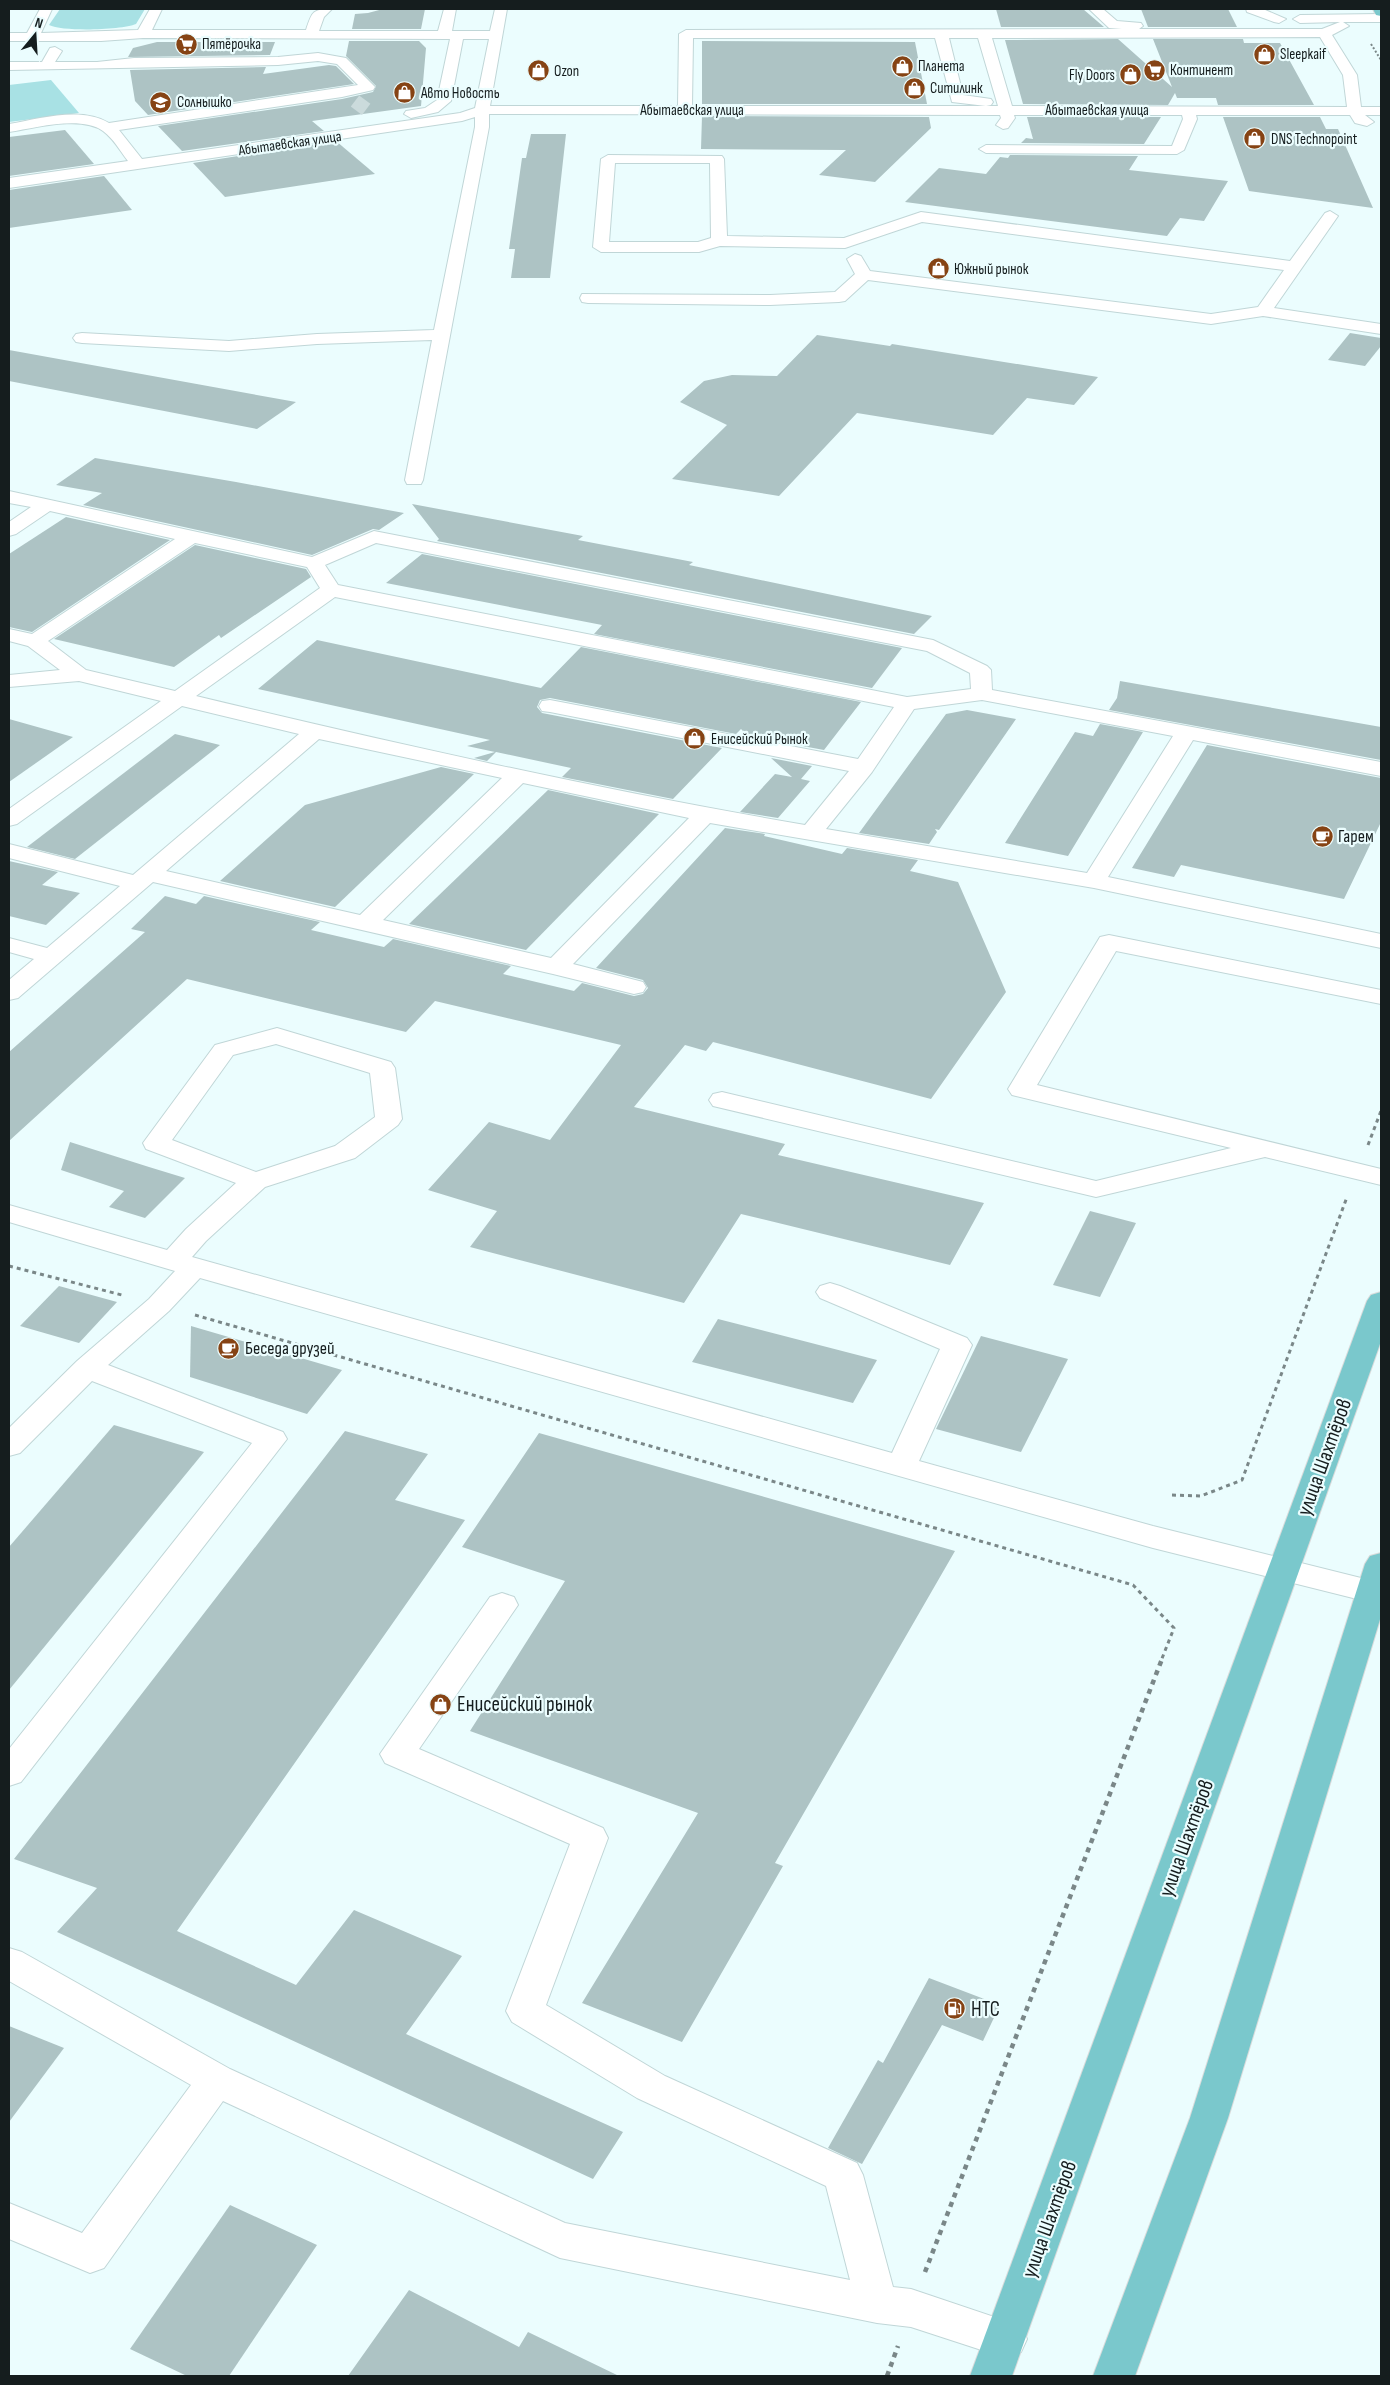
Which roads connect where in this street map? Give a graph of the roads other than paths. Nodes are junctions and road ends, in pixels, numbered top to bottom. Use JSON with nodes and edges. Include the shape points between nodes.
{"nodes":[{"id":1,"x":46,"y":9,"type":"edge"},
{"id":2,"x":156,"y":9,"type":"edge"},
{"id":3,"x":326,"y":9,"type":"edge"},
{"id":4,"x":450,"y":9,"type":"edge"},
{"id":5,"x":501,"y":9,"type":"edge"},
{"id":6,"x":1095,"y":9,"type":"edge"},
{"id":7,"x":1252,"y":9,"type":"edge"},
{"id":8,"x":1379,"y":9,"type":"edge"},
{"id":9,"x":1381,"y":12,"type":"edge"},
{"id":10,"x":1381,"y":18,"type":"edge"},
{"id":11,"x":1279,"y":19,"type":"junction"},
{"id":12,"x":1360,"y":19,"type":"junction"},
{"id":13,"x":1324,"y":33,"type":"junction"},
{"id":14,"x":142,"y":34,"type":"junction"},
{"id":15,"x":940,"y":34,"type":"junction"},
{"id":16,"x":984,"y":34,"type":"junction"},
{"id":17,"x":311,"y":35,"type":"junction"},
{"id":18,"x":325,"y":35,"type":"junction"},
{"id":19,"x":451,"y":35,"type":"junction"},
{"id":20,"x":497,"y":35,"type":"junction"},
{"id":21,"x":9,"y":37,"type":"edge"},
{"id":22,"x":32,"y":37,"type":"junction"},
{"id":23,"x":64,"y":37,"type":"junction"},
{"id":24,"x":318,"y":57,"type":"junction"},
{"id":25,"x":9,"y":66,"type":"edge"},
{"id":26,"x":46,"y":66,"type":"junction"},
{"id":27,"x":342,"y":93,"type":"junction"},
{"id":28,"x":355,"y":101,"type":"tunnel mouth"},
{"id":29,"x":1005,"y":107,"type":"junction"},
{"id":30,"x":482,"y":110,"type":"junction"},
{"id":31,"x":685,"y":110,"type":"junction"},
{"id":32,"x":1187,"y":110,"type":"junction"},
{"id":33,"x":1355,"y":111,"type":"junction"},
{"id":34,"x":1380,"y":118,"type":"edge"},
{"id":35,"x":108,"y":127,"type":"junction"},
{"id":36,"x":9,"y":128,"type":"edge"},
{"id":37,"x":390,"y":128,"type":"junction"},
{"id":38,"x":138,"y":164,"type":"junction"},
{"id":39,"x":9,"y":184,"type":"edge"},
{"id":40,"x":1330,"y":216,"type":"dead end"},
{"id":41,"x":718,"y":241,"type":"junction"},
{"id":42,"x":844,"y":243,"type":"junction"},
{"id":43,"x":1296,"y":267,"type":"junction"},
{"id":44,"x":864,"y":275,"type":"junction"},
{"id":45,"x":588,"y":298,"type":"dead end"},
{"id":46,"x":1263,"y":312,"type":"junction"},
{"id":47,"x":1381,"y":329,"type":"edge"},
{"id":48,"x":442,"y":335,"type":"junction"},
{"id":49,"x":82,"y":338,"type":"dead end"},
{"id":50,"x":414,"y":480,"type":"dead end"},
{"id":51,"x":9,"y":497,"type":"edge"},
{"id":52,"x":47,"y":505,"type":"junction"},
{"id":53,"x":9,"y":530,"type":"edge"},
{"id":54,"x":192,"y":536,"type":"junction"},
{"id":55,"x":314,"y":564,"type":"junction"},
{"id":56,"x":331,"y":590,"type":"junction"},
{"id":57,"x":9,"y":635,"type":"edge"},
{"id":58,"x":35,"y":641,"type":"junction"},
{"id":59,"x":79,"y":675,"type":"junction"},
{"id":60,"x":9,"y":681,"type":"edge"},
{"id":61,"x":982,"y":694,"type":"junction"},
{"id":62,"x":178,"y":697,"type":"junction"},
{"id":63,"x":907,"y":702,"type":"junction"},
{"id":64,"x":550,"y":706,"type":"dead end"},
{"id":65,"x":315,"y":731,"type":"junction"},
{"id":66,"x":1186,"y":734,"type":"junction"},
{"id":67,"x":864,"y":767,"type":"junction"},
{"id":68,"x":1381,"y":769,"type":"edge"},
{"id":69,"x":518,"y":775,"type":"junction"},
{"id":70,"x":705,"y":815,"type":"junction"},
{"id":71,"x":9,"y":819,"type":"edge"},
{"id":72,"x":811,"y":832,"type":"junction"},
{"id":73,"x":9,"y":851,"type":"edge"},
{"id":74,"x":144,"y":878,"type":"junction"},
{"id":75,"x":1094,"y":881,"type":"junction"},
{"id":76,"x":366,"y":924,"type":"junction"},
{"id":77,"x":1381,"y":941,"type":"edge"},
{"id":78,"x":9,"y":945,"type":"edge"},
{"id":79,"x":51,"y":956,"type":"junction"},
{"id":80,"x":556,"y":967,"type":"junction"},
{"id":81,"x":634,"y":987,"type":"dead end"},
{"id":82,"x":9,"y":993,"type":"edge"},
{"id":83,"x":1381,"y":997,"type":"edge"},
{"id":84,"x":722,"y":1100,"type":"dead end"},
{"id":85,"x":1269,"y":1148,"type":"junction"},
{"id":86,"x":1381,"y":1177,"type":"edge"},
{"id":87,"x":255,"y":1181,"type":"junction"},
{"id":88,"x":9,"y":1213,"type":"edge"},
{"id":89,"x":184,"y":1264,"type":"junction"},
{"id":90,"x":830,"y":1292,"type":"dead end"},
{"id":91,"x":1381,"y":1301,"type":"edge"},
{"id":92,"x":87,"y":1368,"type":"junction"},
{"id":93,"x":9,"y":1446,"type":"edge"},
{"id":94,"x":900,"y":1466,"type":"junction"},
{"id":95,"x":1283,"y":1569,"type":"junction"},
{"id":96,"x":1378,"y":1583,"type":"edge"},
{"id":97,"x":502,"y":1605,"type":"dead end"},
{"id":98,"x":9,"y":1773,"type":"edge"},
{"id":99,"x":9,"y":1963,"type":"edge"},
{"id":100,"x":216,"y":2080,"type":"junction"},
{"id":101,"x":9,"y":2221,"type":"edge"},
{"id":102,"x":894,"y":2306,"type":"junction"},
{"id":103,"x":1006,"y":2339,"type":"junction"},
{"id":104,"x":991,"y":2376,"type":"edge"},
{"id":105,"x":1114,"y":2376,"type":"edge"}],
"edges":[{"from":1,"to":22,"type":"street"},
{"from":2,"to":14,"type":"street"},
{"from":3,"to":17,"type":"street","via":[[318,15]]},
{"from":4,"to":19,"type":"street"},
{"from":5,"to":20,"type":"street"},
{"from":6,"to":11,"type":"street","via":[[1114,25],[1132,26],[1249,26]]},
{"from":7,"to":11,"type":"street"},
{"from":8,"to":9,"type":"main road"},
{"from":10,"to":12,"type":"street"},
{"from":11,"to":12,"type":"street"},
{"from":12,"to":13,"type":"street"},
{"from":13,"to":16,"type":"street"},
{"from":13,"to":33,"type":"street","via":[[1350,75]]},
{"from":14,"to":17,"type":"street"},
{"from":14,"to":23,"type":"street"},
{"from":15,"to":16,"type":"street"},
{"from":15,"to":29,"type":"street","via":[[957,99]]},
{"from":15,"to":31,"type":"street","via":[[686,34]]},
{"from":16,"to":29,"type":"street"},
{"from":17,"to":18,"type":"street"},
{"from":18,"to":19,"type":"street"},
{"from":18,"to":24,"type":"street"},
{"from":19,"to":20,"type":"street"},
{"from":19,"to":37,"type":"street","via":[[444,102],[431,111],[374,116]]},
{"from":20,"to":30,"type":"street"},
{"from":21,"to":22,"type":"street"},
{"from":22,"to":23,"type":"street"},
{"from":23,"to":26,"type":"street"},
{"from":24,"to":26,"type":"street","via":[[278,61]]},
{"from":24,"to":27,"type":"street","via":[[341,61],[368,87]]},
{"from":25,"to":26,"type":"street"},
{"from":27,"to":28,"type":"street"},
{"from":27,"to":35,"type":"street"},
{"from":29,"to":31,"type":"street","name":"Абытаевская улица"},
{"from":29,"to":32,"type":"street","name":"Абытаевская улица"},
{"from":29,"to":32,"type":"street","via":[[1008,118],[986,149],[1177,150],[1190,119]]},
{"from":30,"to":31,"type":"street","name":"Абытаевская улица"},
{"from":30,"to":37,"type":"street","name":"Абытаевская улица","via":[[462,118]]},
{"from":30,"to":48,"type":"street","via":[[482,127]]},
{"from":32,"to":33,"type":"street","name":"Абытаевская улица"},
{"from":33,"to":34,"type":"street","name":"Абытаевская улица"},
{"from":35,"to":36,"type":"street","via":[[72,120]]},
{"from":35,"to":38,"type":"street"},
{"from":37,"to":38,"type":"street","name":"Абытаевская улица"},
{"from":38,"to":39,"type":"street","name":"Абытаевская улица"},
{"from":40,"to":43,"type":"street"},
{"from":41,"to":41,"type":"street","via":[[717,159],[608,160],[601,247],[699,247]]},
{"from":41,"to":42,"type":"street"},
{"from":42,"to":43,"type":"street","via":[[921,217]]},
{"from":42,"to":44,"type":"street"},
{"from":43,"to":46,"type":"street"},
{"from":44,"to":45,"type":"street","via":[[839,297],[770,300]]},
{"from":44,"to":46,"type":"street","via":[[1211,319]]},
{"from":46,"to":47,"type":"street"},
{"from":48,"to":49,"type":"street","via":[[229,346]]},
{"from":48,"to":50,"type":"street"},
{"from":51,"to":52,"type":"street"},
{"from":52,"to":53,"type":"street"},
{"from":52,"to":54,"type":"street"},
{"from":54,"to":55,"type":"street"},
{"from":54,"to":58,"type":"street"},
{"from":55,"to":56,"type":"street"},
{"from":55,"to":61,"type":"street","via":[[374,537],[924,644],[980,670]]},
{"from":56,"to":62,"type":"street"},
{"from":56,"to":63,"type":"street"},
{"from":57,"to":58,"type":"street"},
{"from":58,"to":59,"type":"street"},
{"from":59,"to":60,"type":"street"},
{"from":59,"to":62,"type":"street"},
{"from":61,"to":63,"type":"street"},
{"from":61,"to":66,"type":"street"},
{"from":62,"to":65,"type":"street"},
{"from":62,"to":71,"type":"street"},
{"from":63,"to":67,"type":"street"},
{"from":64,"to":67,"type":"street"},
{"from":65,"to":69,"type":"street"},
{"from":65,"to":74,"type":"street"},
{"from":66,"to":68,"type":"street"},
{"from":66,"to":75,"type":"street"},
{"from":67,"to":72,"type":"street"},
{"from":69,"to":70,"type":"street"},
{"from":69,"to":76,"type":"street"},
{"from":70,"to":72,"type":"street"},
{"from":70,"to":80,"type":"street"},
{"from":72,"to":75,"type":"street"},
{"from":73,"to":74,"type":"street"},
{"from":74,"to":76,"type":"street"},
{"from":74,"to":79,"type":"street"},
{"from":75,"to":77,"type":"street"},
{"from":76,"to":80,"type":"street"},
{"from":78,"to":79,"type":"street"},
{"from":79,"to":82,"type":"street"},
{"from":80,"to":81,"type":"street"},
{"from":83,"to":85,"type":"street","via":[[1110,942],[1021,1088]]},
{"from":84,"to":85,"type":"street","via":[[1096,1189]]},
{"from":85,"to":86,"type":"street"},
{"from":87,"to":87,"type":"street","via":[[156,1142],[224,1050],[276,1036],[382,1068],[390,1119],[345,1152]]},
{"from":87,"to":89,"type":"street","via":[[196,1235]]},
{"from":88,"to":89,"type":"street"},
{"from":89,"to":92,"type":"street","via":[[159,1305]]},
{"from":89,"to":94,"type":"street"},
{"from":90,"to":94,"type":"street","via":[[957,1344]]},
{"from":91,"to":95,"type":"main road","name":"улица Шахтёров"},
{"from":92,"to":93,"type":"street"},
{"from":92,"to":98,"type":"street","via":[[272,1438]]},
{"from":94,"to":95,"type":"street","via":[[1153,1537]]},
{"from":95,"to":96,"type":"street"},
{"from":95,"to":103,"type":"main road","name":"улица Шахтёров"},
{"from":96,"to":105,"type":"main road","via":[[1209,2118]]},
{"from":97,"to":102,"type":"street","via":[[397,1754],[590,1838],[525,2011],[651,2087],[843,2175]]},
{"from":99,"to":100,"type":"street"},
{"from":100,"to":101,"type":"street","via":[[90,2255]]},
{"from":100,"to":102,"type":"street","via":[[560,2240]]},
{"from":102,"to":103,"type":"street"},
{"from":103,"to":104,"type":"main road","name":"улица Шахтёров"}]}
